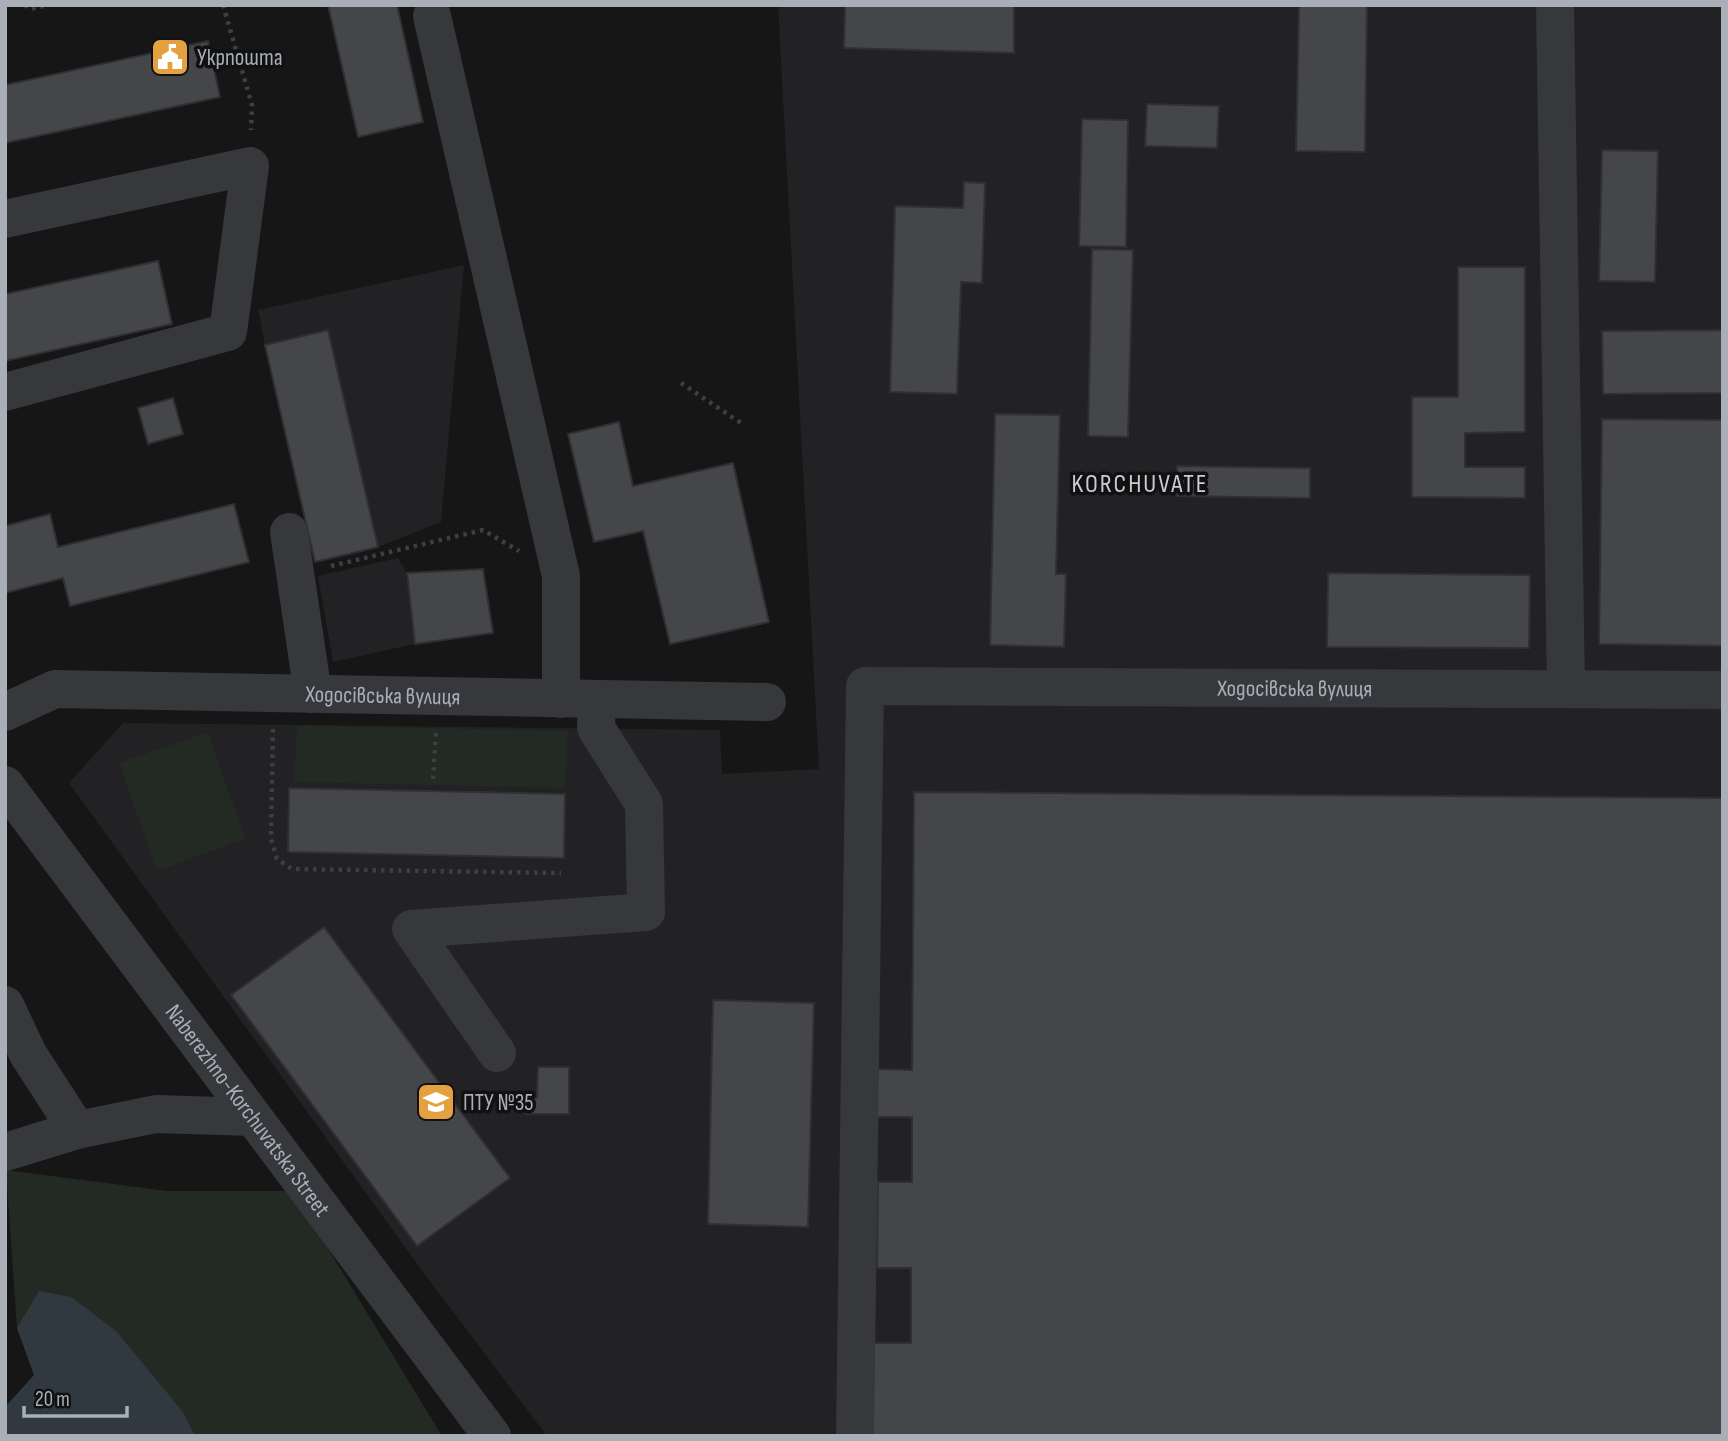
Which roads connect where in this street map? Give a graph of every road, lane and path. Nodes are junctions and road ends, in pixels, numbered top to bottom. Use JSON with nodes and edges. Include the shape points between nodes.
{"nodes":[{"id":1,"x":25,"y":5,"type":"edge"},
{"id":2,"x":48,"y":5,"type":"edge"},
{"id":3,"x":222,"y":5,"type":"edge"},
{"id":4,"x":1555,"y":5,"type":"edge"},
{"id":5,"x":432,"y":16,"type":"dead end"},
{"id":6,"x":250,"y":166,"type":"junction"},
{"id":7,"x":5,"y":219,"type":"edge"},
{"id":8,"x":681,"y":383,"type":"dead end"},
{"id":9,"x":5,"y":392,"type":"edge"},
{"id":10,"x":741,"y":423,"type":"dead end"},
{"id":11,"x":289,"y":532,"type":"dead end"},
{"id":12,"x":296,"y":574,"type":"junction"},
{"id":13,"x":561,"y":576,"type":"junction"},
{"id":14,"x":1566,"y":689,"type":"junction"},
{"id":15,"x":1723,"y":690,"type":"edge"},
{"id":16,"x":274,"y":693,"type":"junction"},
{"id":17,"x":313,"y":694,"type":"junction"},
{"id":18,"x":438,"y":696,"type":"junction"},
{"id":19,"x":579,"y":699,"type":"junction"},
{"id":20,"x":767,"y":702,"type":"dead end"},
{"id":21,"x":5,"y":712,"type":"edge"},
{"id":22,"x":433,"y":779,"type":"dead end"},
{"id":23,"x":5,"y":785,"type":"edge"},
{"id":24,"x":561,"y":873,"type":"dead end"},
{"id":25,"x":5,"y":1005,"type":"edge"},
{"id":26,"x":497,"y":1053,"type":"dead end"},
{"id":27,"x":253,"y":1117,"type":"junction"},
{"id":28,"x":77,"y":1130,"type":"junction"},
{"id":29,"x":5,"y":1152,"type":"edge"},
{"id":30,"x":492,"y":1436,"type":"edge"},
{"id":31,"x":855,"y":1436,"type":"edge"}],
"edges":[{"from":1,"to":2,"type":"path","via":[[30,9]]},
{"from":3,"to":6,"type":"path","via":[[252,105]]},
{"from":4,"to":14,"type":"street"},
{"from":5,"to":13,"type":"street"},
{"from":6,"to":7,"type":"street"},
{"from":6,"to":9,"type":"street","via":[[228,332]]},
{"from":8,"to":10,"type":"path"},
{"from":11,"to":12,"type":"street"},
{"from":12,"to":13,"type":"path","via":[[483,530]]},
{"from":12,"to":17,"type":"street"},
{"from":13,"to":19,"type":"street"},
{"from":14,"to":15,"type":"street","name":"Ходосівська вулиця"},
{"from":14,"to":31,"type":"street","name":"Ходосівська вулиця","via":[[865,686]]},
{"from":16,"to":17,"type":"street","name":"Ходосівська вулиця"},
{"from":16,"to":21,"type":"street","name":"Ходосівська вулиця","via":[[55,689]]},
{"from":16,"to":24,"type":"path","via":[[271,839],[277,859],[292,869]]},
{"from":17,"to":18,"type":"street","name":"Ходосівська вулиця"},
{"from":18,"to":19,"type":"street","name":"Ходосівська вулиця"},
{"from":18,"to":22,"type":"path"},
{"from":19,"to":20,"type":"street","name":"Ходосівська вулиця"},
{"from":19,"to":26,"type":"street","via":[[644,804],[646,912],[411,929]]},
{"from":23,"to":27,"type":"street","name":"Naberezhno-Korchuvatska Street"},
{"from":25,"to":28,"type":"street","via":[[28,1054]]},
{"from":27,"to":28,"type":"street","via":[[156,1114]]},
{"from":27,"to":30,"type":"street","name":"Naberezhno-Korchuvatska Street"},
{"from":28,"to":29,"type":"street"}]}
